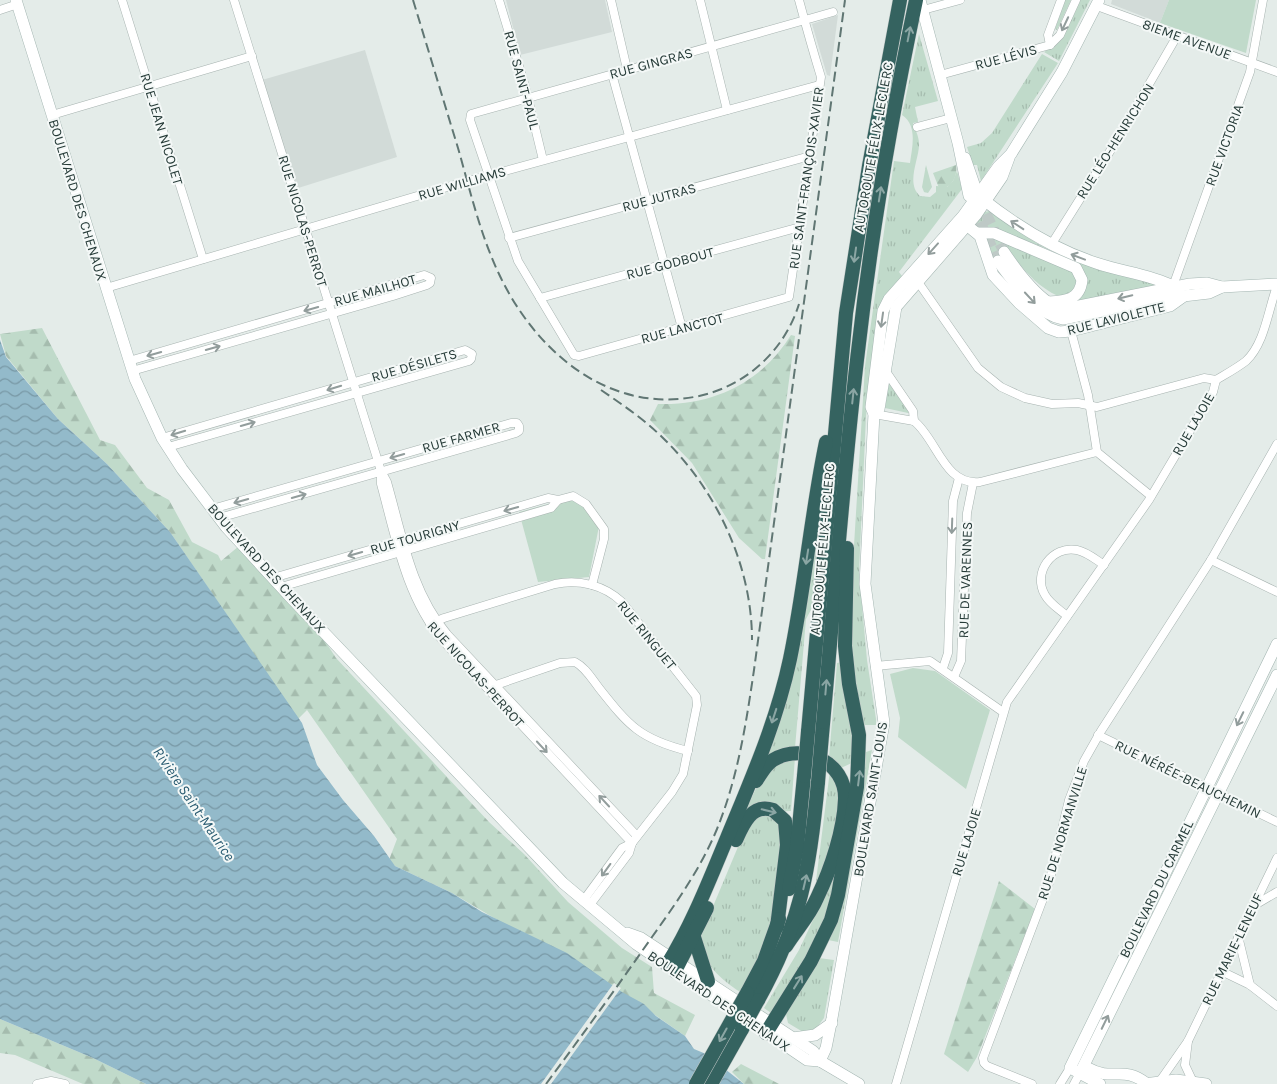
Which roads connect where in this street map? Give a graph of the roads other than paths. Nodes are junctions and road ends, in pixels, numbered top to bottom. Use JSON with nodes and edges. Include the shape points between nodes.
{"nodes":[{"id":1,"x":122,"y":0,"type":"edge"},
{"id":2,"x":234,"y":0,"type":"edge"},
{"id":3,"x":499,"y":0,"type":"edge"},
{"id":4,"x":612,"y":0,"type":"edge"},
{"id":5,"x":700,"y":0,"type":"edge"},
{"id":6,"x":799,"y":0,"type":"edge"},
{"id":7,"x":900,"y":0,"type":"edge"},
{"id":8,"x":960,"y":0,"type":"edge"},
{"id":9,"x":1061,"y":0,"type":"edge"},
{"id":10,"x":1076,"y":0,"type":"edge"},
{"id":11,"x":1263,"y":0,"type":"edge"},
{"id":12,"x":17,"y":2,"type":"edge"},
{"id":13,"x":1098,"y":3,"type":"edge"},
{"id":14,"x":918,"y":5,"type":"edge"},
{"id":15,"x":0,"y":10,"type":"edge"},
{"id":16,"x":833,"y":12,"type":"dead end"},
{"id":17,"x":805,"y":20,"type":"junction"},
{"id":18,"x":1177,"y":36,"type":"junction"},
{"id":19,"x":1050,"y":45,"type":"junction"},
{"id":20,"x":710,"y":46,"type":"junction"},
{"id":21,"x":252,"y":56,"type":"junction"},
{"id":22,"x":1253,"y":63,"type":"junction"},
{"id":23,"x":627,"y":70,"type":"junction"},
{"id":24,"x":1277,"y":72,"type":"edge"},
{"id":25,"x":612,"y":74,"type":"junction"},
{"id":26,"x":940,"y":75,"type":"junction"},
{"id":27,"x":819,"y":85,"type":"junction"},
{"id":28,"x":149,"y":86,"type":"junction"},
{"id":29,"x":527,"y":97,"type":"junction"},
{"id":30,"x":727,"y":110,"type":"junction"},
{"id":31,"x":52,"y":115,"type":"junction"},
{"id":32,"x":951,"y":118,"type":"junction"},
{"id":33,"x":917,"y":127,"type":"dead end"},
{"id":34,"x":629,"y":137,"type":"junction"},
{"id":35,"x":810,"y":156,"type":"junction"},
{"id":36,"x":543,"y":160,"type":"junction"},
{"id":37,"x":488,"y":175,"type":"junction"},
{"id":38,"x":977,"y":195,"type":"junction"},
{"id":39,"x":647,"y":200,"type":"junction"},
{"id":40,"x":964,"y":222,"type":"junction"},
{"id":41,"x":800,"y":227,"type":"junction"},
{"id":42,"x":305,"y":229,"type":"junction"},
{"id":43,"x":978,"y":233,"type":"junction"},
{"id":44,"x":509,"y":238,"type":"junction"},
{"id":45,"x":1050,"y":245,"type":"junction"},
{"id":46,"x":203,"y":259,"type":"junction"},
{"id":47,"x":664,"y":264,"type":"junction"},
{"id":48,"x":918,"y":282,"type":"junction"},
{"id":49,"x":1277,"y":285,"type":"edge"},
{"id":50,"x":1173,"y":286,"type":"junction"},
{"id":51,"x":1222,"y":287,"type":"junction"},
{"id":52,"x":106,"y":288,"type":"junction"},
{"id":53,"x":1184,"y":296,"type":"junction"},
{"id":54,"x":540,"y":298,"type":"junction"},
{"id":55,"x":788,"y":298,"type":"joint"},
{"id":56,"x":1047,"y":302,"type":"junction"},
{"id":57,"x":328,"y":303,"type":"junction"},
{"id":58,"x":331,"y":314,"type":"junction"},
{"id":59,"x":682,"y":328,"type":"junction"},
{"id":60,"x":1071,"y":331,"type":"junction"},
{"id":61,"x":130,"y":366,"type":"junction"},
{"id":62,"x":840,"y":370,"type":"junction"},
{"id":63,"x":885,"y":370,"type":"junction"},
{"id":64,"x":1216,"y":380,"type":"junction"},
{"id":65,"x":352,"y":382,"type":"junction"},
{"id":66,"x":355,"y":393,"type":"junction"},
{"id":67,"x":1088,"y":405,"type":"junction"},
{"id":68,"x":874,"y":414,"type":"junction"},
{"id":69,"x":914,"y":421,"type":"junction"},
{"id":70,"x":165,"y":442,"type":"junction"},
{"id":71,"x":848,"y":444,"type":"junction"},
{"id":72,"x":1277,"y":444,"type":"edge"},
{"id":73,"x":1097,"y":452,"type":"junction"},
{"id":74,"x":377,"y":462,"type":"junction"},
{"id":75,"x":381,"y":471,"type":"junction"},
{"id":76,"x":959,"y":478,"type":"junction"},
{"id":77,"x":974,"y":482,"type":"junction"},
{"id":78,"x":1151,"y":496,"type":"junction"},
{"id":79,"x":558,"y":500,"type":"junction"},
{"id":80,"x":215,"y":514,"type":"junction"},
{"id":81,"x":400,"y":541,"type":"junction"},
{"id":82,"x":403,"y":552,"type":"junction"},
{"id":83,"x":1211,"y":560,"type":"junction"},
{"id":84,"x":1104,"y":565,"type":"junction"},
{"id":85,"x":272,"y":578,"type":"junction"},
{"id":86,"x":592,"y":585,"type":"junction"},
{"id":87,"x":281,"y":587,"type":"junction"},
{"id":88,"x":1277,"y":592,"type":"edge"},
{"id":89,"x":1067,"y":616,"type":"junction"},
{"id":90,"x":433,"y":623,"type":"junction"},
{"id":91,"x":1277,"y":644,"type":"edge"},
{"id":92,"x":875,"y":666,"type":"junction"},
{"id":93,"x":943,"y":668,"type":"junction"},
{"id":94,"x":1277,"y":674,"type":"edge"},
{"id":95,"x":954,"y":677,"type":"junction"},
{"id":96,"x":495,"y":685,"type":"junction"},
{"id":97,"x":487,"y":688,"type":"junction"},
{"id":98,"x":1252,"y":694,"type":"junction"},
{"id":99,"x":1264,"y":700,"type":"junction"},
{"id":100,"x":1002,"y":712,"type":"junction"},
{"id":101,"x":815,"y":733,"type":"junction"},
{"id":102,"x":1098,"y":735,"type":"junction"},
{"id":103,"x":688,"y":751,"type":"junction"},
{"id":104,"x":1206,"y":788,"type":"junction"},
{"id":105,"x":1218,"y":793,"type":"junction"},
{"id":106,"x":738,"y":812,"type":"junction"},
{"id":107,"x":1277,"y":822,"type":"edge"},
{"id":108,"x":637,"y":836,"type":"junction"},
{"id":109,"x":632,"y":843,"type":"junction"},
{"id":110,"x":1277,"y":858,"type":"edge"},
{"id":111,"x":1162,"y":876,"type":"junction"},
{"id":112,"x":1174,"y":883,"type":"junction"},
{"id":113,"x":1277,"y":892,"type":"edge"},
{"id":114,"x":586,"y":904,"type":"junction"},
{"id":115,"x":1253,"y":906,"type":"junction"},
{"id":116,"x":777,"y":926,"type":"junction"},
{"id":117,"x":1238,"y":936,"type":"junction"},
{"id":118,"x":694,"y":937,"type":"junction"},
{"id":119,"x":786,"y":946,"type":"junction"},
{"id":120,"x":674,"y":964,"type":"junction"},
{"id":121,"x":1221,"y":971,"type":"junction"},
{"id":122,"x":708,"y":981,"type":"junction"},
{"id":123,"x":1250,"y":985,"type":"junction"},
{"id":124,"x":752,"y":997,"type":"junction"},
{"id":125,"x":1277,"y":1006,"type":"edge"},
{"id":126,"x":832,"y":1023,"type":"junction"},
{"id":127,"x":769,"y":1028,"type":"junction"},
{"id":128,"x":793,"y":1038,"type":"junction"},
{"id":129,"x":1188,"y":1041,"type":"junction"},
{"id":130,"x":820,"y":1061,"type":"junction"},
{"id":131,"x":1076,"y":1067,"type":"junction"},
{"id":132,"x":1160,"y":1081,"type":"junction"},
{"id":133,"x":1193,"y":1082,"type":"junction"},
{"id":134,"x":37,"y":1084,"type":"edge"},
{"id":135,"x":65,"y":1084,"type":"edge"},
{"id":136,"x":696,"y":1084,"type":"edge"},
{"id":137,"x":711,"y":1084,"type":"edge"},
{"id":138,"x":859,"y":1084,"type":"edge"},
{"id":139,"x":896,"y":1084,"type":"edge"},
{"id":140,"x":1032,"y":1084,"type":"edge"},
{"id":141,"x":1060,"y":1084,"type":"edge"},
{"id":142,"x":1074,"y":1084,"type":"edge"},
{"id":143,"x":1100,"y":1084,"type":"edge"},
{"id":144,"x":1145,"y":1084,"type":"edge"},
{"id":145,"x":1206,"y":1084,"type":"edge"}],
"edges":[{"from":1,"to":28,"type":"street","name":"RUE JEAN NICOLET"},
{"from":2,"to":21,"type":"street","name":"RUE NICOLAS-PERROT"},
{"from":3,"to":29,"type":"street","name":"RUE SAINT-PAUL"},
{"from":4,"to":23,"type":"street"},
{"from":5,"to":20,"type":"street"},
{"from":6,"to":17,"type":"street","name":"RUE SAINT-FRANÇOIS-XAVIER"},
{"from":7,"to":62,"type":"highway","name":"AUTOROUTE FÉLIX-LECLERC","one_way":true,"via":[[863,200]]},
{"from":8,"to":14,"type":"street"},
{"from":9,"to":19,"type":"street","via":[[1048,35]]},
{"from":10,"to":19,"type":"street","name":"RUE LÉVIS","one_way":true,"via":[[1060,35]]},
{"from":11,"to":22,"type":"street","name":"RUE VICTORIA"},
{"from":12,"to":15,"type":"street"},
{"from":12,"to":31,"type":"street","name":"BOULEVARD DES CHENAUX"},
{"from":13,"to":18,"type":"street","name":"8IEME AVENUE"},
{"from":13,"to":38,"type":"street","name":"BOULEVARD SAINT-LOUIS","via":[[1059,77],[1011,154]]},
{"from":14,"to":26,"type":"street"},
{"from":71,"to":14,"type":"highway","name":"AUTOROUTE FÉLIX-LECLERC","one_way":true,"via":[[872,243]]},
{"from":16,"to":17,"type":"street","name":"RUE GINGRAS"},
{"from":17,"to":20,"type":"street","name":"RUE GINGRAS"},
{"from":17,"to":27,"type":"street","name":"RUE SAINT-FRANÇOIS-XAVIER","via":[[821,77]]},
{"from":18,"to":22,"type":"street","name":"8IEME AVENUE"},
{"from":18,"to":45,"type":"street","name":"RUE LÉO-HENRICHON","via":[[1112,148]]},
{"from":19,"to":26,"type":"street","name":"RUE LÉVIS"},
{"from":20,"to":23,"type":"street","name":"RUE GINGRAS"},
{"from":20,"to":30,"type":"street"},
{"from":21,"to":28,"type":"street"},
{"from":21,"to":42,"type":"street","name":"RUE NICOLAS-PERROT"},
{"from":22,"to":24,"type":"street","name":"8IEME AVENUE"},
{"from":22,"to":50,"type":"street","name":"RUE VICTORIA"},
{"from":23,"to":25,"type":"street","name":"RUE GINGRAS"},
{"from":25,"to":29,"type":"street","name":"RUE GINGRAS"},
{"from":25,"to":34,"type":"street"},
{"from":26,"to":32,"type":"street"},
{"from":27,"to":30,"type":"street","name":"RUE WILLIAMS"},
{"from":27,"to":35,"type":"street","name":"RUE SAINT-FRANÇOIS-XAVIER"},
{"from":28,"to":31,"type":"street"},
{"from":28,"to":46,"type":"street","name":"RUE JEAN NICOLET"},
{"from":29,"to":36,"type":"street","name":"RUE SAINT-PAUL"},
{"from":29,"to":37,"type":"street","name":"RUE GINGRAS","via":[[474,112],[470,116]]},
{"from":30,"to":34,"type":"street","name":"RUE WILLIAMS"},
{"from":31,"to":52,"type":"street","name":"BOULEVARD DES CHENAUX"},
{"from":32,"to":33,"type":"street"},
{"from":32,"to":38,"type":"street"},
{"from":34,"to":36,"type":"street","name":"RUE WILLIAMS"},
{"from":34,"to":39,"type":"street"},
{"from":35,"to":39,"type":"street","name":"RUE JUTRAS"},
{"from":35,"to":41,"type":"street","name":"RUE SAINT-FRANÇOIS-XAVIER"},
{"from":36,"to":37,"type":"street","name":"RUE WILLIAMS"},
{"from":37,"to":42,"type":"street","name":"RUE WILLIAMS"},
{"from":37,"to":44,"type":"street"},
{"from":38,"to":40,"type":"street","name":"BOULEVARD SAINT-LOUIS"},
{"from":45,"to":38,"type":"street","name":"RUE LAVIOLETTE","one_way":true},
{"from":39,"to":44,"type":"street","name":"RUE JUTRAS"},
{"from":39,"to":47,"type":"street"},
{"from":40,"to":43,"type":"street"},
{"from":40,"to":48,"type":"street","name":"BOULEVARD SAINT-LOUIS"},
{"from":40,"to":68,"type":"street","name":"BOULEVARD SAINT-LOUIS","one_way":true,"via":[[885,305],[871,407]]},
{"from":41,"to":47,"type":"street","name":"RUE GODBOUT"},
{"from":41,"to":55,"type":"street","name":"RUE SAINT-FRANÇOIS-XAVIER"},
{"from":42,"to":46,"type":"street","name":"RUE WILLIAMS"},
{"from":42,"to":57,"type":"street","name":"RUE NICOLAS-PERROT"},
{"from":43,"to":56,"type":"street","via":[[994,233],[1076,268],[1082,280],[1077,294],[1067,300]]},
{"from":43,"to":60,"type":"street","name":"RUE LAVIOLETTE","via":[[990,271],[1008,291],[1045,326],[1057,331]]},
{"from":44,"to":54,"type":"street","via":[[519,264]]},
{"from":50,"to":45,"type":"street","name":"RUE LAVIOLETTE","one_way":true,"via":[[1096,263]]},
{"from":46,"to":52,"type":"street","name":"RUE WILLIAMS"},
{"from":47,"to":54,"type":"street","name":"RUE GODBOUT"},
{"from":47,"to":59,"type":"street"},
{"from":48,"to":63,"type":"street","name":"BOULEVARD SAINT-LOUIS","via":[[895,310]]},
{"from":48,"to":67,"type":"street","via":[[967,355],[996,384],[1038,402]]},
{"from":49,"to":51,"type":"street","name":"RUE LAVIOLETTE"},
{"from":49,"to":64,"type":"street","name":"RUE LAJOIE","via":[[1253,352]]},
{"from":50,"to":51,"type":"street","name":"RUE LAVIOLETTE","via":[[1207,283]]},
{"from":50,"to":56,"type":"street","name":"RUE LAVIOLETTE","one_way":true,"via":[[1073,309],[1058,308]]},
{"from":51,"to":53,"type":"street","name":"RUE LAVIOLETTE","via":[[1209,293]]},
{"from":52,"to":61,"type":"street","name":"BOULEVARD DES CHENAUX"},
{"from":56,"to":53,"type":"street","name":"RUE LAVIOLETTE","one_way":true,"via":[[1001,256],[1038,307],[1059,318]]},
{"from":53,"to":60,"type":"street","name":"RUE LAVIOLETTE","via":[[1170,306]]},
{"from":54,"to":59,"type":"street","name":"RUE LANCTOT","via":[[575,356]]},
{"from":55,"to":59,"type":"street","name":"RUE LANCTOT"},
{"from":57,"to":58,"type":"street","name":"RUE NICOLAS-PERROT"},
{"from":57,"to":58,"type":"street","name":"RUE MAILHOT","via":[[424,275],[431,278],[427,285]]},
{"from":57,"to":61,"type":"street","name":"RUE MAILHOT","one_way":true},
{"from":61,"to":58,"type":"street","name":"RUE MAILHOT","one_way":true},
{"from":58,"to":65,"type":"street","name":"RUE NICOLAS-PERROT"},
{"from":60,"to":67,"type":"street"},
{"from":61,"to":70,"type":"street","name":"BOULEVARD DES CHENAUX"},
{"from":62,"to":101,"type":"highway","name":"AUTOROUTE FÉLIX-LECLERC"},
{"from":62,"to":106,"type":"highway","one_way":true,"via":[[785,678],[766,740]]},
{"from":63,"to":68,"type":"street","name":"BOULEVARD SAINT-LOUIS","via":[[879,409]]},
{"from":63,"to":69,"type":"street","via":[[913,411]]},
{"from":64,"to":67,"type":"street","via":[[1204,378],[1098,407]]},
{"from":64,"to":78,"type":"street","name":"RUE LAJOIE","via":[[1214,392]]},
{"from":65,"to":66,"type":"street","name":"RUE NICOLAS-PERROT"},
{"from":65,"to":66,"type":"street","name":"RUE DÉSILETS","via":[[465,350],[472,354],[468,361]]},
{"from":65,"to":70,"type":"street","name":"RUE DÉSILETS","one_way":true},
{"from":70,"to":66,"type":"street","name":"RUE DÉSILETS","one_way":true},
{"from":66,"to":74,"type":"street","name":"RUE NICOLAS-PERROT"},
{"from":67,"to":73,"type":"street"},
{"from":68,"to":69,"type":"street"},
{"from":68,"to":92,"type":"street","name":"BOULEVARD SAINT-LOUIS","via":[[865,576]]},
{"from":69,"to":76,"type":"street"},
{"from":70,"to":80,"type":"street","name":"BOULEVARD DES CHENAUX"},
{"from":101,"to":71,"type":"highway","name":"AUTOROUTE FÉLIX-LECLERC","one_way":true},
{"from":127,"to":71,"type":"highway","one_way":true,"via":[[814,956],[833,914],[859,775],[859,735],[845,646]]},
{"from":72,"to":83,"type":"street","name":"RUE DE NORMANVILLE"},
{"from":73,"to":77,"type":"street"},
{"from":73,"to":78,"type":"street"},
{"from":74,"to":75,"type":"street","name":"RUE NICOLAS-PERROT"},
{"from":75,"to":74,"type":"street","name":"RUE FARMER","one_way":true,"via":[[516,433],[519,426],[511,423]]},
{"from":74,"to":80,"type":"street","name":"RUE FARMER","one_way":true},
{"from":80,"to":75,"type":"street","name":"RUE FARMER","one_way":true},
{"from":75,"to":81,"type":"street","name":"RUE NICOLAS-PERROT","via":[[381,484]]},
{"from":76,"to":77,"type":"street"},
{"from":76,"to":93,"type":"street","name":"RUE DE VARENNES","one_way":true,"via":[[953,501],[948,653]]},
{"from":77,"to":95,"type":"street","name":"RUE DE VARENNES","via":[[967,513],[961,661]]},
{"from":78,"to":84,"type":"street","name":"RUE LAJOIE"},
{"from":79,"to":81,"type":"street","name":"RUE TOURIGNY","one_way":true,"via":[[548,498]]},
{"from":79,"to":82,"type":"street","name":"RUE TOURIGNY","via":[[551,508]]},
{"from":79,"to":86,"type":"street","name":"RUE TOURIGNY","via":[[573,496],[579,498],[603,526],[604,538]]},
{"from":80,"to":85,"type":"street","name":"BOULEVARD DES CHENAUX"},
{"from":81,"to":82,"type":"street","name":"RUE NICOLAS-PERROT"},
{"from":81,"to":85,"type":"street","name":"RUE TOURIGNY","one_way":true},
{"from":82,"to":87,"type":"street","name":"RUE TOURIGNY"},
{"from":82,"to":90,"type":"street","name":"RUE NICOLAS-PERROT","via":[[413,594]]},
{"from":83,"to":88,"type":"street"},
{"from":83,"to":102,"type":"street","name":"RUE DE NORMANVILLE"},
{"from":84,"to":89,"type":"street","name":"RUE LAJOIE"},
{"from":84,"to":89,"type":"street","via":[[1073,549],[1058,552],[1046,562],[1041,576],[1043,592]]},
{"from":85,"to":87,"type":"street","name":"BOULEVARD DES CHENAUX"},
{"from":86,"to":90,"type":"street","name":"RUE RINGUET","via":[[555,584]]},
{"from":86,"to":103,"type":"street","name":"RUE RINGUET","via":[[622,602],[696,696]]},
{"from":87,"to":114,"type":"street","name":"BOULEVARD DES CHENAUX"},
{"from":89,"to":100,"type":"street","name":"RUE LAJOIE","via":[[1012,692]]},
{"from":90,"to":96,"type":"street","name":"RUE NICOLAS-PERROT"},
{"from":90,"to":97,"type":"street","name":"RUE NICOLAS-PERROT"},
{"from":91,"to":98,"type":"street","name":"BOULEVARD DU CARMEL"},
{"from":92,"to":93,"type":"street","via":[[925,660]]},
{"from":92,"to":126,"type":"street","name":"BOULEVARD SAINT-LOUIS","via":[[884,723]]},
{"from":93,"to":95,"type":"street"},
{"from":94,"to":99,"type":"street","name":"BOULEVARD DU CARMEL"},
{"from":95,"to":100,"type":"street"},
{"from":96,"to":97,"type":"street"},
{"from":96,"to":103,"type":"street","via":[[575,662],[635,730],[651,740]]},
{"from":108,"to":96,"type":"street","name":"RUE NICOLAS-PERROT","one_way":true},
{"from":97,"to":109,"type":"street","name":"RUE NICOLAS-PERROT","one_way":true},
{"from":98,"to":99,"type":"street"},
{"from":98,"to":104,"type":"street","name":"BOULEVARD DU CARMEL","one_way":true},
{"from":99,"to":105,"type":"street","name":"BOULEVARD DU CARMEL"},
{"from":100,"to":139,"type":"street","name":"RUE LAJOIE"},
{"from":101,"to":116,"type":"highway","name":"AUTOROUTE FÉLIX-LECLERC","bridge":true,"via":[[804,776],[795,862]]},
{"from":119,"to":101,"type":"highway","name":"AUTOROUTE FÉLIX-LECLERC","one_way":true,"bridge":true,"via":[[808,869],[818,782]]},
{"from":102,"to":104,"type":"street","name":"RUE NÉRÉE-BEAUCHEMIN"},
{"from":102,"to":140,"type":"street","name":"RUE DE NORMANVILLE","via":[[1072,790],[1052,874],[983,1058],[987,1066]]},
{"from":103,"to":108,"type":"street","name":"RUE RINGUET","via":[[677,785]]},
{"from":104,"to":105,"type":"street","name":"RUE NÉRÉE-BEAUCHEMIN"},
{"from":104,"to":111,"type":"street","name":"BOULEVARD DU CARMEL"},
{"from":105,"to":107,"type":"street","name":"RUE NÉRÉE-BEAUCHEMIN"},
{"from":105,"to":112,"type":"street","name":"BOULEVARD DU CARMEL"},
{"from":106,"to":119,"type":"highway","via":[[767,765],[784,756],[804,754],[821,758],[834,768],[842,782],[844,810],[828,871],[817,899]]},
{"from":106,"to":120,"type":"highway"},
{"from":108,"to":109,"type":"street","name":"RUE RINGUET"},
{"from":109,"to":114,"type":"street","name":"RUE RINGUET","via":[[628,853]]},
{"from":110,"to":115,"type":"street","name":"RUE MARIE-LENEUF"},
{"from":111,"to":112,"type":"street"},
{"from":111,"to":131,"type":"street","name":"BOULEVARD DU CARMEL"},
{"from":131,"to":112,"type":"street","name":"BOULEVARD DU CARMEL","one_way":true},
{"from":113,"to":115,"type":"street"},
{"from":114,"to":120,"type":"street","name":"BOULEVARD DES CHENAUX","via":[[623,932],[641,938]]},
{"from":115,"to":117,"type":"street","name":"RUE MARIE-LENEUF"},
{"from":118,"to":116,"type":"highway","one_way":true,"via":[[745,821],[763,808],[779,814],[787,828]]},
{"from":116,"to":124,"type":"highway","name":"AUTOROUTE FÉLIX-LECLERC"},
{"from":117,"to":121,"type":"street","name":"RUE MARIE-LENEUF"},
{"from":117,"to":123,"type":"street"},
{"from":118,"to":120,"type":"highway"},
{"from":118,"to":122,"type":"highway"},
{"from":119,"to":124,"type":"highway","name":"AUTOROUTE FÉLIX-LECLERC"},
{"from":120,"to":122,"type":"street","name":"BOULEVARD DES CHENAUX"},
{"from":120,"to":127,"type":"street","name":"BOULEVARD DES CHENAUX"},
{"from":121,"to":123,"type":"street"},
{"from":121,"to":129,"type":"street","name":"RUE MARIE-LENEUF"},
{"from":122,"to":127,"type":"street","name":"BOULEVARD DES CHENAUX"},
{"from":123,"to":125,"type":"street"},
{"from":124,"to":136,"type":"highway","name":"AUTOROUTE FÉLIX-LECLERC","one_way":true,"bridge":true},
{"from":124,"to":137,"type":"highway","name":"AUTOROUTE FÉLIX-LECLERC","bridge":true},
{"from":126,"to":128,"type":"street","via":[[815,1035]]},
{"from":126,"to":130,"type":"street","name":"BOULEVARD SAINT-LOUIS"},
{"from":127,"to":128,"type":"street","name":"BOULEVARD DES CHENAUX"},
{"from":127,"to":130,"type":"street","name":"BOULEVARD DES CHENAUX","via":[[808,1061]]},
{"from":128,"to":130,"type":"street","name":"BOULEVARD DES CHENAUX","via":[[813,1051]]},
{"from":129,"to":132,"type":"street","name":"RUE MARIE-LENEUF"},
{"from":129,"to":133,"type":"street","name":"RUE MARIE-LENEUF","via":[[1184,1065]]},
{"from":130,"to":138,"type":"street","name":"BOULEVARD DES CHENAUX"},
{"from":131,"to":141,"type":"street","name":"BOULEVARD DU CARMEL"},
{"from":131,"to":142,"type":"street","name":"BOULEVARD DU CARMEL"},
{"from":131,"to":143,"type":"street"},
{"from":131,"to":144,"type":"street","via":[[1103,1075],[1132,1074]]},
{"from":132,"to":133,"type":"street"},
{"from":132,"to":144,"type":"street"},
{"from":133,"to":145,"type":"street"},
{"from":134,"to":135,"type":"street","via":[[51,1081]]}]}
